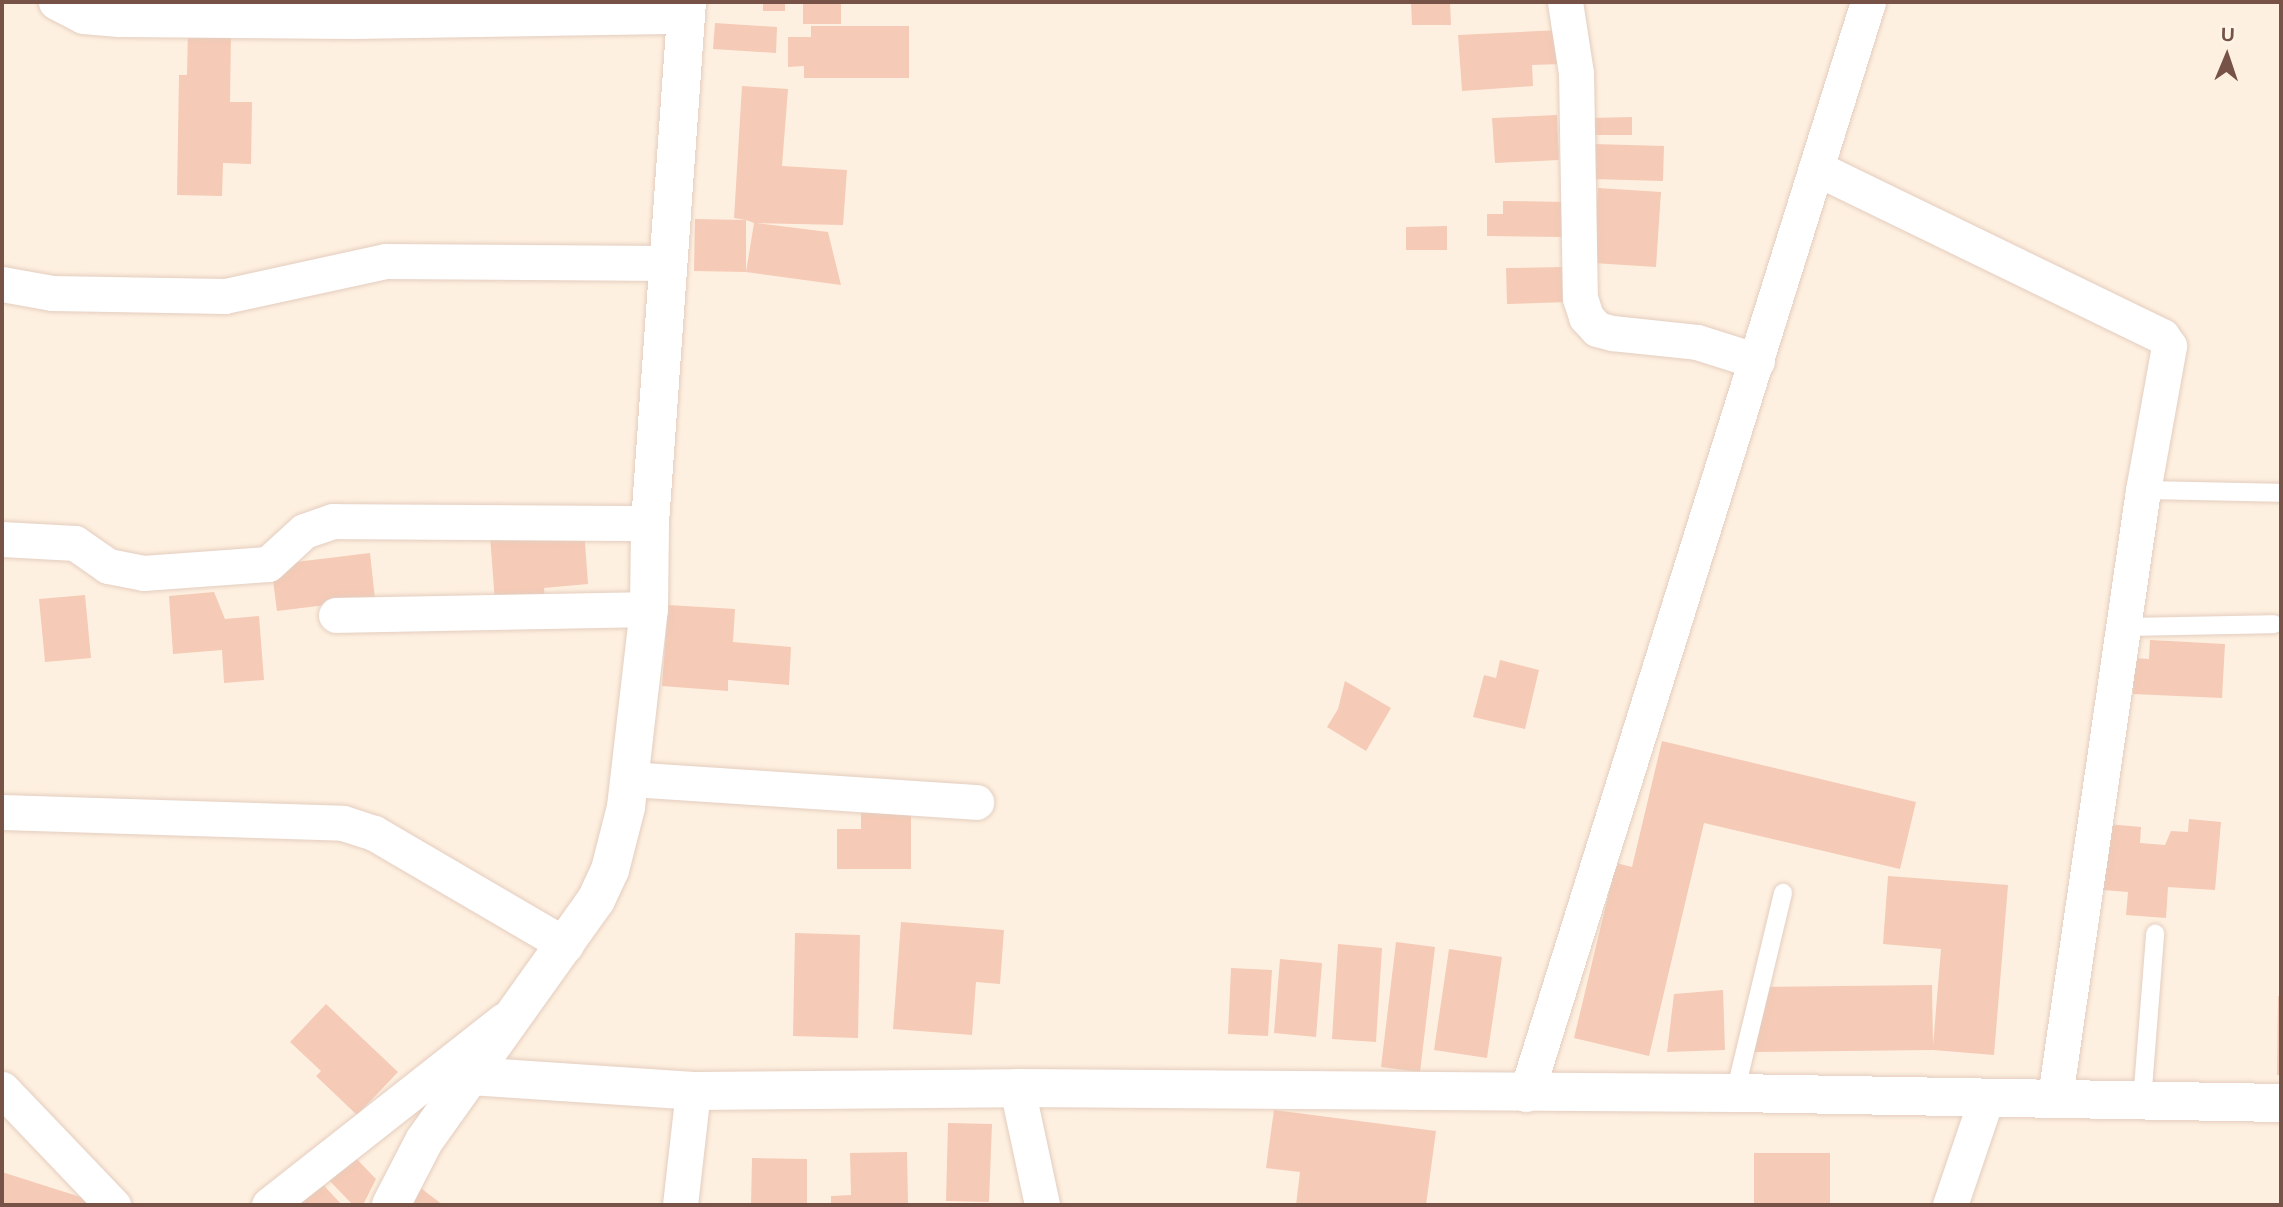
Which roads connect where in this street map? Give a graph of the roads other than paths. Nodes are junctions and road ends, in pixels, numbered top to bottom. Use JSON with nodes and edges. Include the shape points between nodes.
{"nodes":[{"id":1,"x":56,"y":2,"type":"edge"},
{"id":2,"x":1565,"y":2,"type":"edge"},
{"id":3,"x":1868,"y":2,"type":"edge"},
{"id":4,"x":686,"y":9,"type":"edge"},
{"id":5,"x":1816,"y":168,"type":"junction"},
{"id":6,"x":668,"y":263,"type":"junction"},
{"id":7,"x":2,"y":284,"type":"edge"},
{"id":8,"x":1756,"y":361,"type":"junction"},
{"id":9,"x":2143,"y":490,"type":"junction"},
{"id":10,"x":2281,"y":494,"type":"edge"},
{"id":11,"x":650,"y":523,"type":"junction"},
{"id":12,"x":2,"y":540,"type":"edge"},
{"id":13,"x":649,"y":609,"type":"junction"},
{"id":14,"x":336,"y":615,"type":"dead end"},
{"id":15,"x":2274,"y":624,"type":"dead end"},
{"id":16,"x":2123,"y":627,"type":"junction"},
{"id":17,"x":631,"y":779,"type":"junction"},
{"id":18,"x":976,"y":802,"type":"dead end"},
{"id":19,"x":2,"y":812,"type":"edge"},
{"id":20,"x":1783,"y":893,"type":"dead end"},
{"id":21,"x":2155,"y":934,"type":"dead end"},
{"id":22,"x":566,"y":946,"type":"junction"},
{"id":23,"x":514,"y":1012,"type":"junction"},
{"id":24,"x":470,"y":1076,"type":"junction"},
{"id":25,"x":1017,"y":1087,"type":"junction"},
{"id":26,"x":2,"y":1089,"type":"edge"},
{"id":27,"x":693,"y":1091,"type":"junction"},
{"id":28,"x":1735,"y":1093,"type":"junction"},
{"id":29,"x":1526,"y":1094,"type":"junction"},
{"id":30,"x":2055,"y":1097,"type":"junction"},
{"id":31,"x":1986,"y":1099,"type":"junction"},
{"id":32,"x":2142,"y":1101,"type":"junction"},
{"id":33,"x":2281,"y":1103,"type":"edge"},
{"id":34,"x":113,"y":1205,"type":"edge"},
{"id":35,"x":269,"y":1205,"type":"edge"},
{"id":36,"x":391,"y":1205,"type":"edge"},
{"id":37,"x":680,"y":1205,"type":"edge"},
{"id":38,"x":1042,"y":1205,"type":"edge"},
{"id":39,"x":1950,"y":1205,"type":"edge"}],
"edges":[{"from":1,"to":4,"type":"street","via":[[83,16],[119,19],[352,22]]},
{"from":2,"to":8,"type":"street","via":[[1576,73],[1580,298],[1586,317],[1597,329],[1612,333],[1697,342]]},
{"from":3,"to":5,"type":"street"},
{"from":4,"to":6,"type":"street"},
{"from":5,"to":8,"type":"street"},
{"from":5,"to":9,"type":"street","via":[[2162,335],[2169,359]]},
{"from":6,"to":7,"type":"street","via":[[386,261],[225,296],[52,293]]},
{"from":6,"to":11,"type":"street"},
{"from":8,"to":29,"type":"street"},
{"from":9,"to":10,"type":"lane"},
{"from":9,"to":16,"type":"street"},
{"from":11,"to":12,"type":"street","via":[[333,521],[304,531],[268,564],[143,573],[108,566],[75,543]]},
{"from":11,"to":13,"type":"street"},
{"from":13,"to":14,"type":"street"},
{"from":13,"to":17,"type":"street"},
{"from":15,"to":16,"type":"lane"},
{"from":16,"to":30,"type":"street"},
{"from":17,"to":18,"type":"street"},
{"from":17,"to":22,"type":"street","via":[[610,870]]},
{"from":19,"to":22,"type":"street","via":[[343,823],[374,833]]},
{"from":20,"to":28,"type":"lane"},
{"from":21,"to":32,"type":"lane"},
{"from":22,"to":23,"type":"street"},
{"from":23,"to":24,"type":"street"},
{"from":23,"to":35,"type":"street"},
{"from":24,"to":27,"type":"street"},
{"from":24,"to":36,"type":"street","via":[[424,1141]]},
{"from":25,"to":27,"type":"street"},
{"from":25,"to":29,"type":"street"},
{"from":25,"to":38,"type":"street"},
{"from":26,"to":34,"type":"street"},
{"from":27,"to":37,"type":"street"},
{"from":28,"to":29,"type":"street"},
{"from":28,"to":31,"type":"street"},
{"from":30,"to":31,"type":"street"},
{"from":30,"to":32,"type":"street"},
{"from":31,"to":39,"type":"street"},
{"from":32,"to":33,"type":"street"}]}
